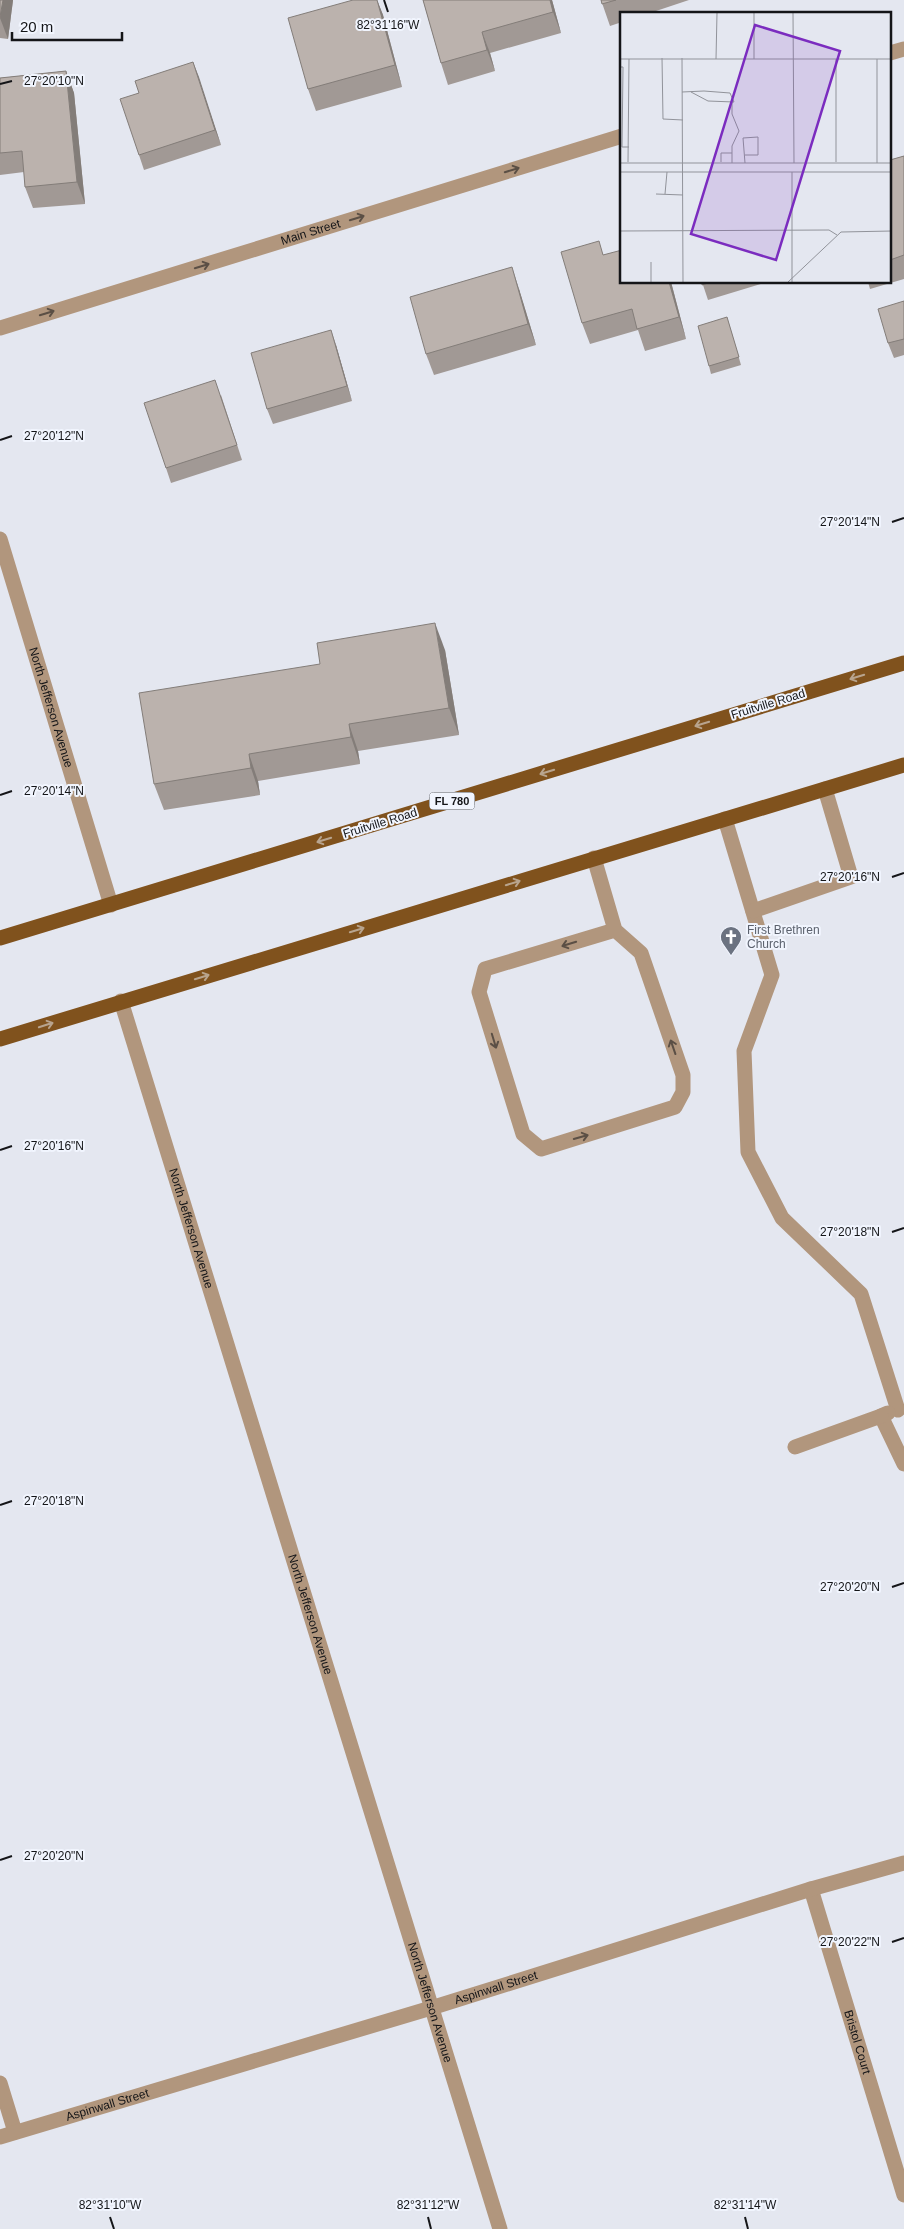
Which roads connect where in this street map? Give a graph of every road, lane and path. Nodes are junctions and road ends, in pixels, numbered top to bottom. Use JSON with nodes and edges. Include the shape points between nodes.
{"nodes":[{"id":1,"x":904,"y":49,"type":"edge"},
{"id":2,"x":892,"y":53,"type":"edge"},
{"id":3,"x":620,"y":137,"type":"edge"},
{"id":4,"x":0,"y":328,"type":"edge"},
{"id":5,"x":0,"y":539,"type":"edge"},
{"id":6,"x":904,"y":662,"type":"edge"},
{"id":7,"x":904,"y":765,"type":"edge"},
{"id":8,"x":825,"y":789,"type":"junction"},
{"id":9,"x":725,"y":819,"type":"junction"},
{"id":10,"x":594,"y":858,"type":"junction"},
{"id":11,"x":111,"y":905,"type":"junction"},
{"id":12,"x":753,"y":911,"type":"junction"},
{"id":13,"x":616,"y":930,"type":"junction"},
{"id":14,"x":0,"y":938,"type":"edge"},
{"id":15,"x":121,"y":1001,"type":"junction"},
{"id":16,"x":0,"y":1039,"type":"edge"},
{"id":17,"x":901,"y":1409,"type":"edge"},
{"id":18,"x":881,"y":1416,"type":"junction"},
{"id":19,"x":796,"y":1447,"type":"dead end"},
{"id":20,"x":904,"y":1464,"type":"edge"},
{"id":21,"x":904,"y":1862,"type":"edge"},
{"id":22,"x":811,"y":1889,"type":"junction"},
{"id":23,"x":432,"y":2008,"type":"junction"},
{"id":24,"x":0,"y":2083,"type":"edge"},
{"id":25,"x":15,"y":2132,"type":"junction"},
{"id":26,"x":0,"y":2137,"type":"edge"},
{"id":27,"x":904,"y":2195,"type":"edge"},
{"id":28,"x":500,"y":2229,"type":"edge"}],
"edges":[{"from":1,"to":2,"type":"street"},
{"from":4,"to":3,"type":"street","name":"Main Street","one_way":true},
{"from":5,"to":11,"type":"street","name":"North Jefferson Avenue"},
{"from":6,"to":11,"type":"main road","name":"Fruitville Road","number":"FL 780","one_way":true},
{"from":7,"to":8,"type":"main road"},
{"from":8,"to":9,"type":"main road"},
{"from":8,"to":12,"type":"street","via":[[851,877]]},
{"from":9,"to":10,"type":"main road"},
{"from":9,"to":12,"type":"street"},
{"from":10,"to":13,"type":"street"},
{"from":15,"to":10,"type":"main road","one_way":true},
{"from":11,"to":14,"type":"main road","name":"Fruitville Road","number":"FL 780"},
{"from":12,"to":17,"type":"street","via":[[772,975],[744,1051],[748,1152],[782,1218],[862,1294]]},
{"from":13,"to":13,"type":"street","one_way":true,"via":[[485,969],[479,992],[523,1134],[541,1149],[675,1107],[684,1092],[683,1075],[641,953]]},
{"from":16,"to":15,"type":"main road","one_way":true},
{"from":15,"to":23,"type":"street","name":"North Jefferson Avenue"},
{"from":17,"to":18,"type":"street"},
{"from":18,"to":19,"type":"street"},
{"from":18,"to":20,"type":"street"},
{"from":21,"to":22,"type":"street","name":"Aspinwall Street"},
{"from":22,"to":23,"type":"street","name":"Aspinwall Street"},
{"from":22,"to":27,"type":"street","name":"Bristol Court"},
{"from":23,"to":25,"type":"street","name":"Aspinwall Street"},
{"from":23,"to":28,"type":"street","name":"North Jefferson Avenue"},
{"from":24,"to":25,"type":"street"},
{"from":25,"to":26,"type":"street","name":"Aspinwall Street"}]}
